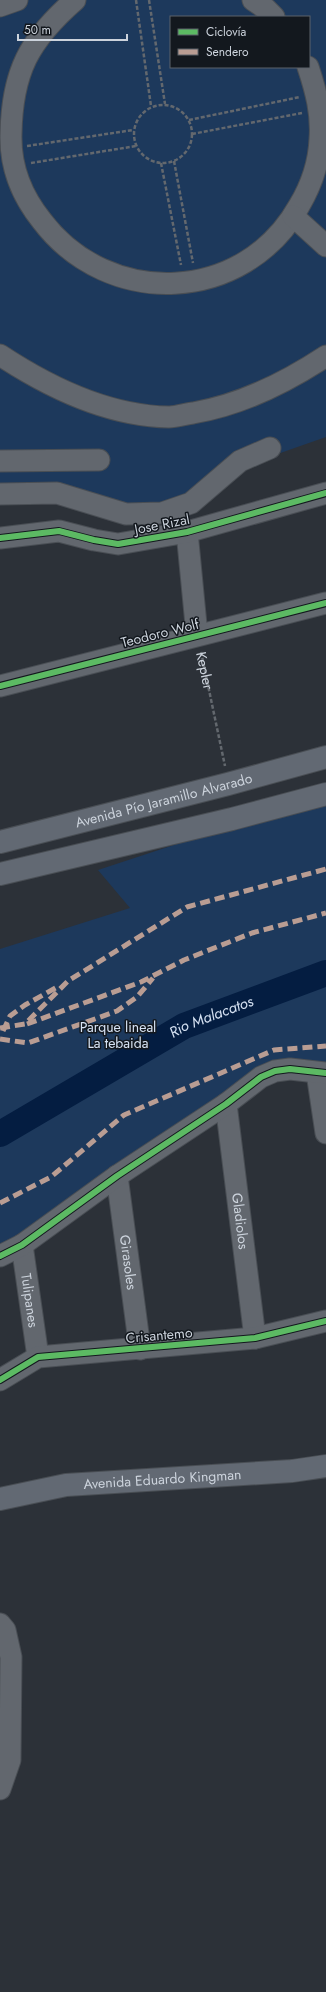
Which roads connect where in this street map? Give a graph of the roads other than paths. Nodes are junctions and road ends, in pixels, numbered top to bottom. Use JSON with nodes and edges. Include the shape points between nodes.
{"nodes":[{"id":1,"x":18,"y":0,"type":"edge"},
{"id":2,"x":75,"y":0,"type":"edge"},
{"id":3,"x":253,"y":0,"type":"edge"},
{"id":4,"x":0,"y":6,"type":"edge"},
{"id":5,"x":273,"y":16,"type":"edge"},
{"id":6,"x":308,"y":68,"type":"edge"},
{"id":7,"x":9,"y":157,"type":"edge"},
{"id":8,"x":293,"y":216,"type":"junction"},
{"id":9,"x":326,"y":246,"type":"edge"},
{"id":10,"x":0,"y":355,"type":"edge"},
{"id":11,"x":326,"y":356,"type":"edge"},
{"id":12,"x":270,"y":448,"type":"dead end"},
{"id":13,"x":99,"y":460,"type":"dead end"},
{"id":14,"x":0,"y":461,"type":"edge"},
{"id":15,"x":326,"y":493,"type":"edge"},
{"id":16,"x":0,"y":494,"type":"edge"},
{"id":17,"x":187,"y":532,"type":"junction"},
{"id":18,"x":0,"y":538,"type":"edge"},
{"id":19,"x":326,"y":603,"type":"edge"},
{"id":20,"x":197,"y":635,"type":"junction"},
{"id":21,"x":0,"y":686,"type":"edge"},
{"id":22,"x":326,"y":757,"type":"edge"},
{"id":23,"x":326,"y":794,"type":"edge"},
{"id":24,"x":0,"y":842,"type":"edge"},
{"id":25,"x":0,"y":874,"type":"edge"},
{"id":26,"x":322,"y":1073,"type":"edge"},
{"id":27,"x":226,"y":1104,"type":"junction"},
{"id":28,"x":326,"y":1133,"type":"edge"},
{"id":29,"x":117,"y":1176,"type":"junction"},
{"id":30,"x":22,"y":1245,"type":"junction"},
{"id":31,"x":0,"y":1256,"type":"edge"},
{"id":32,"x":326,"y":1321,"type":"edge"},
{"id":33,"x":255,"y":1338,"type":"junction"},
{"id":34,"x":140,"y":1349,"type":"junction"},
{"id":35,"x":38,"y":1357,"type":"junction"},
{"id":36,"x":0,"y":1380,"type":"edge"},
{"id":37,"x":326,"y":1466,"type":"edge"},
{"id":38,"x":0,"y":1499,"type":"edge"},
{"id":39,"x":0,"y":1624,"type":"edge"},
{"id":40,"x":5,"y":1658,"type":"edge"},
{"id":41,"x":5,"y":1745,"type":"edge"},
{"id":42,"x":0,"y":1788,"type":"edge"}],
"edges":[{"from":1,"to":4,"type":"street"},
{"from":2,"to":7,"type":"street","via":[[52,20],[37,39],[19,75],[11,106]]},
{"from":3,"to":5,"type":"street"},
{"from":6,"to":8,"type":"street","via":[[318,102],[320,140],[316,167],[307,193]]},
{"from":7,"to":8,"type":"street","via":[[35,213],[50,232],[78,257],[111,274],[135,281],[160,284],[190,282],[220,274],[261,251]]},
{"from":8,"to":9,"type":"street"},
{"from":10,"to":11,"type":"street","via":[[50,386],[89,401],[129,413],[170,417],[244,400],[278,385]]},
{"from":12,"to":16,"type":"street","via":[[240,461],[191,503],[162,513],[126,514],[57,493]]},
{"from":13,"to":14,"type":"street"},
{"from":15,"to":17,"type":"street","name":"Jose Rizal"},
{"from":17,"to":18,"type":"street","name":"Jose Rizal","via":[[118,544],[59,531]]},
{"from":17,"to":20,"type":"street","name":"Kepler"},
{"from":19,"to":20,"type":"street","name":"Teodoro Wolf"},
{"from":20,"to":21,"type":"street","name":"Teodoro Wolf"},
{"from":22,"to":24,"type":"main road","name":"Avenida Pío Jaramillo Alvarado"},
{"from":23,"to":25,"type":"main road"},
{"from":26,"to":27,"type":"street","via":[[275,1071],[261,1077]]},
{"from":26,"to":28,"type":"street"},
{"from":27,"to":29,"type":"street"},
{"from":27,"to":33,"type":"street","name":"Gladiolos"},
{"from":29,"to":30,"type":"street"},
{"from":29,"to":34,"type":"street","name":"Girasoles"},
{"from":30,"to":31,"type":"street"},
{"from":30,"to":35,"type":"street","name":"Tulipanes"},
{"from":32,"to":33,"type":"street","name":"Crisantemo"},
{"from":33,"to":34,"type":"street","name":"Crisantemo"},
{"from":34,"to":35,"type":"street","name":"Crisantemo"},
{"from":35,"to":36,"type":"street","name":"Crisantemo"},
{"from":37,"to":38,"type":"main road","name":"Avenida Eduardo Kingman","via":[[292,1471],[66,1485]]},
{"from":39,"to":40,"type":"street","via":[[5,1630]]},
{"from":40,"to":41,"type":"street"},
{"from":41,"to":42,"type":"street","via":[[10,1760]]}]}
